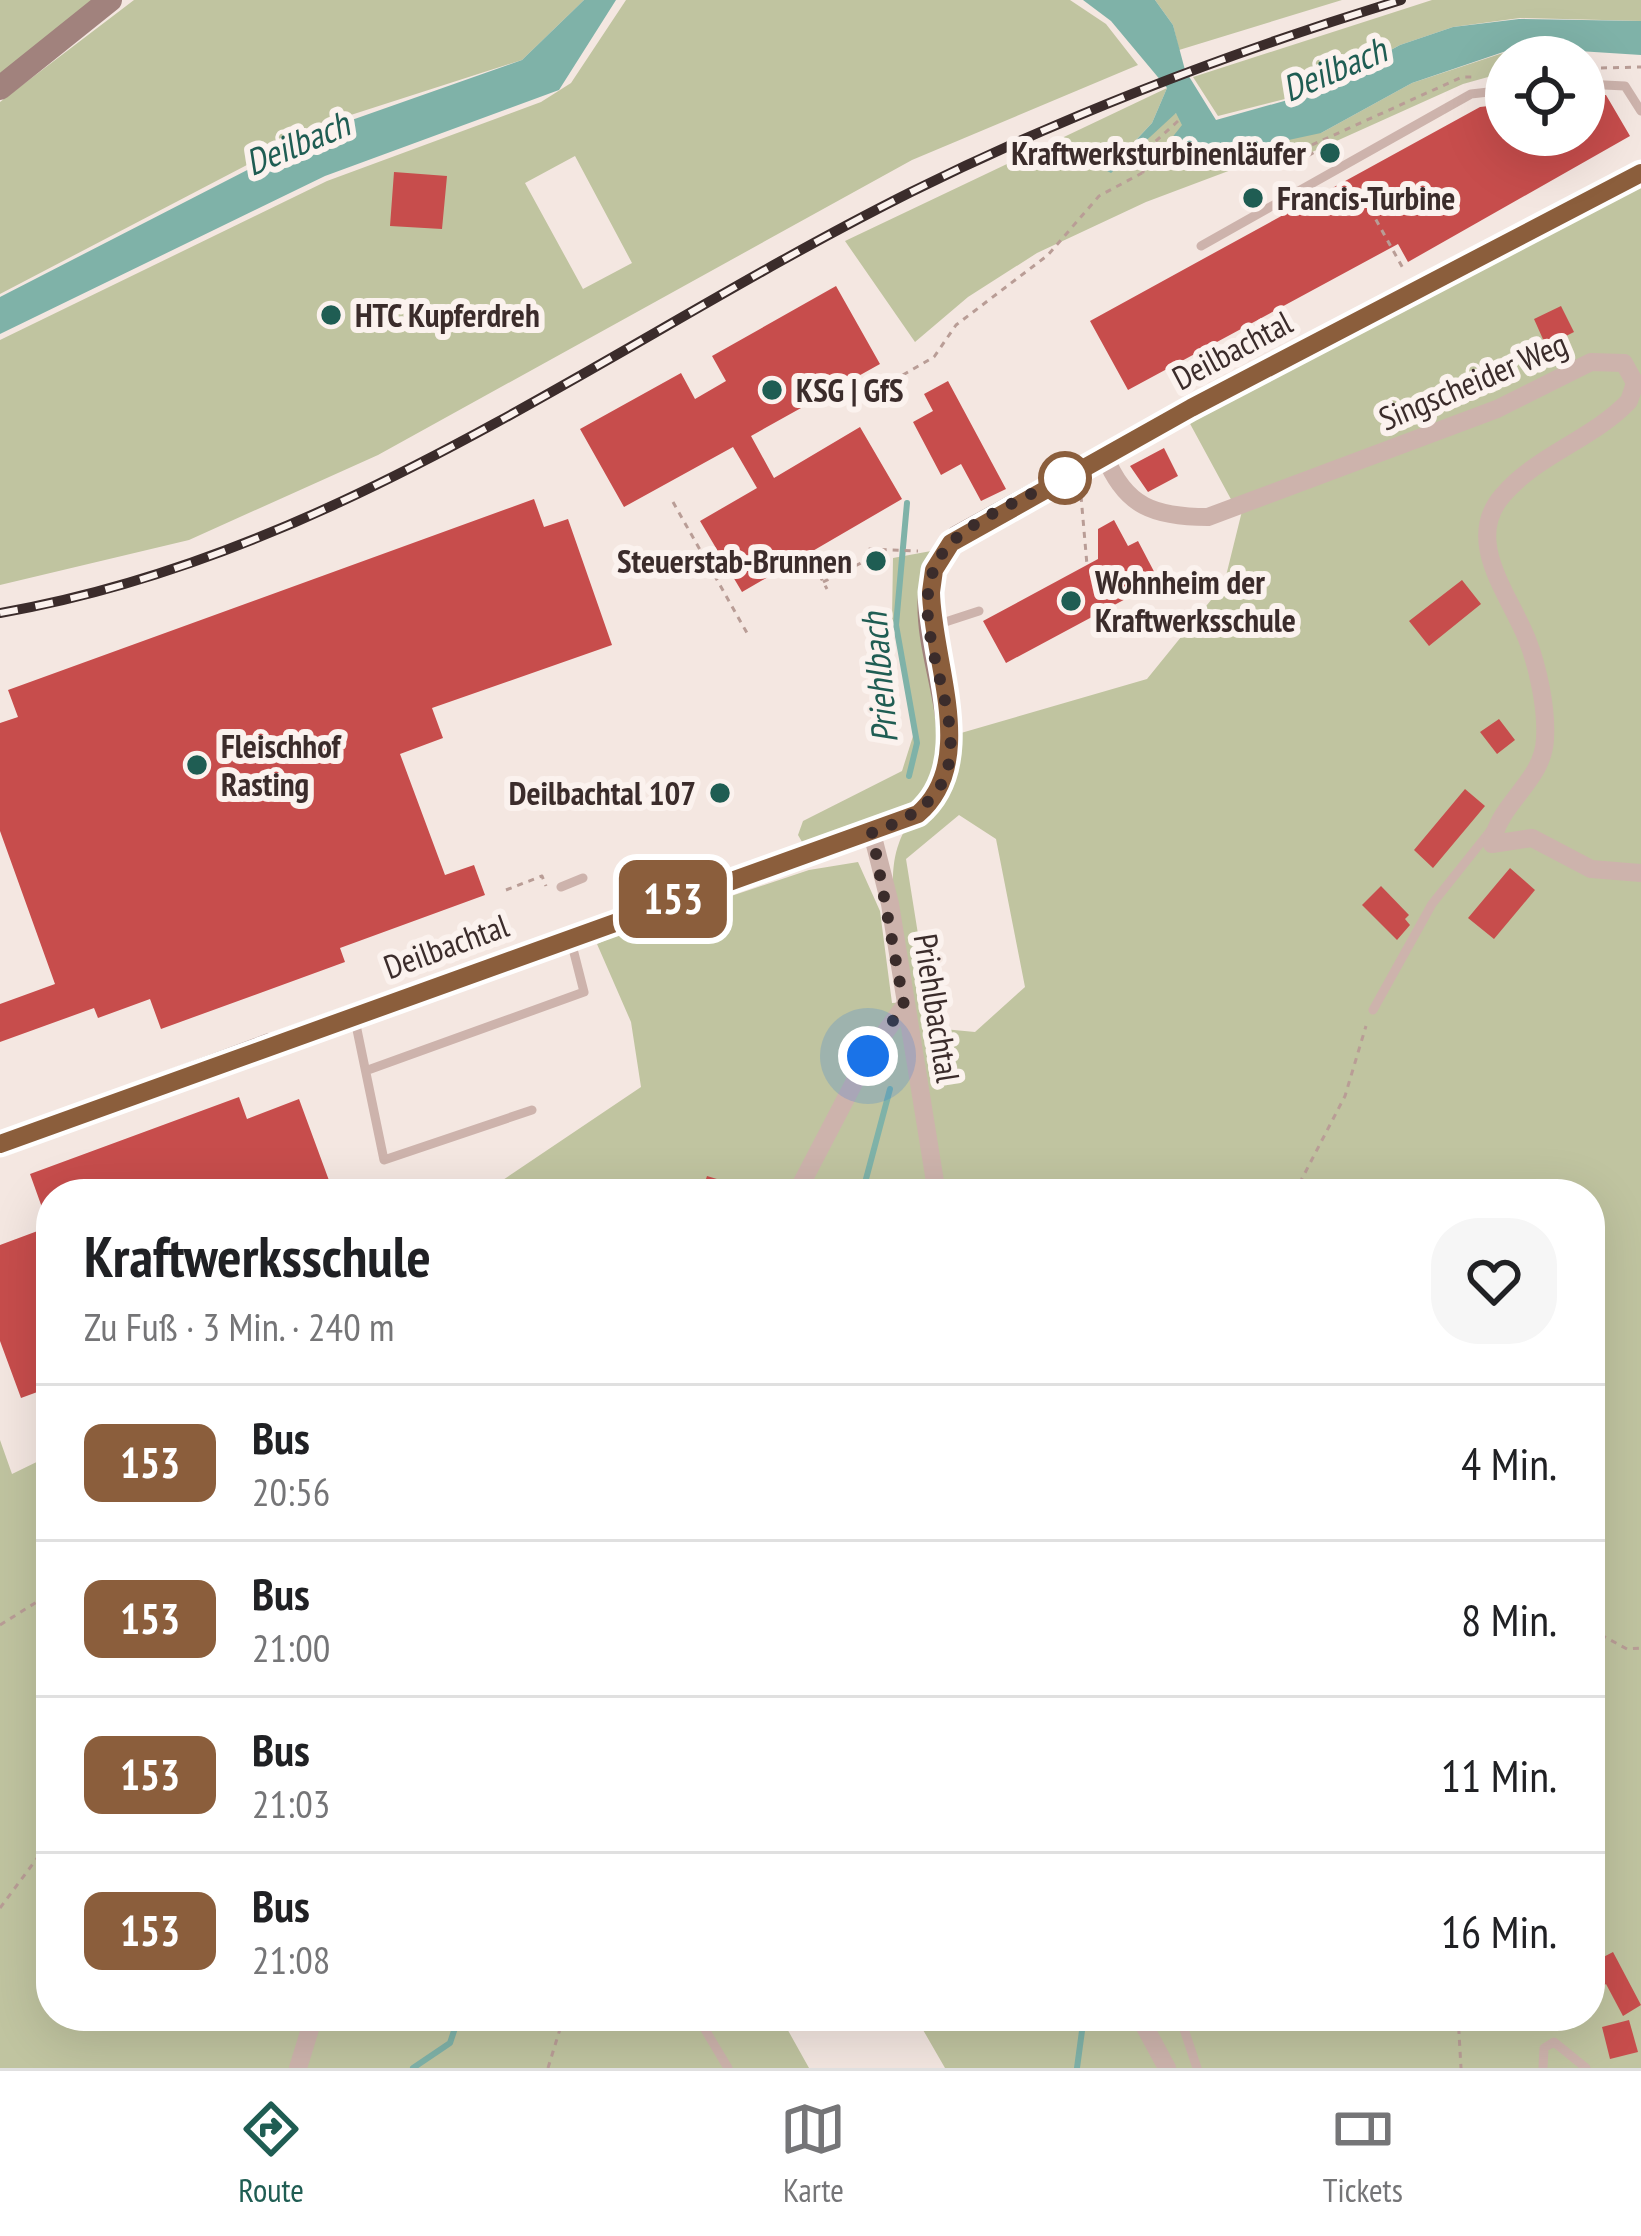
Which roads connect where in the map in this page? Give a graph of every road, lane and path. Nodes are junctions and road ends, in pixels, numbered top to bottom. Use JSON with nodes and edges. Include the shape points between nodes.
{"nodes":[{"id":1,"x":110,"y":0,"type":"edge"},
{"id":2,"x":1641,"y":67,"type":"edge"},
{"id":3,"x":1605,"y":69,"type":"edge"},
{"id":4,"x":1484,"y":76,"type":"dead end"},
{"id":5,"x":1605,"y":85,"type":"edge"},
{"id":6,"x":0,"y":88,"type":"edge"},
{"id":7,"x":1485,"y":92,"type":"edge"},
{"id":8,"x":1641,"y":111,"type":"edge"},
{"id":9,"x":1178,"y":121,"type":"dead end"},
{"id":10,"x":1300,"y":152,"type":"junction"},
{"id":11,"x":1346,"y":166,"type":"junction"},
{"id":12,"x":1143,"y":172,"type":"junction"},
{"id":13,"x":1641,"y":173,"type":"edge"},
{"id":14,"x":1370,"y":209,"type":"dead end"},
{"id":15,"x":1201,"y":246,"type":"dead end"},
{"id":16,"x":1397,"y":257,"type":"dead end"},
{"id":17,"x":882,"y":387,"type":"dead end"},
{"id":18,"x":1106,"y":456,"type":"junction"},
{"id":19,"x":1079,"y":470,"type":"junction"},
{"id":20,"x":673,"y":502,"type":"dead end"},
{"id":21,"x":888,"y":549,"type":"junction"},
{"id":22,"x":914,"y":551,"type":"dead end"},
{"id":23,"x":808,"y":554,"type":"dead end"},
{"id":24,"x":863,"y":562,"type":"junction"},
{"id":25,"x":1088,"y":565,"type":"dead end"},
{"id":26,"x":823,"y":582,"type":"junction"},
{"id":27,"x":827,"y":589,"type":"dead end"},
{"id":28,"x":979,"y":611,"type":"dead end"},
{"id":29,"x":933,"y":626,"type":"junction"},
{"id":30,"x":747,"y":633,"type":"dead end"},
{"id":31,"x":1495,"y":826,"type":"junction"},
{"id":32,"x":872,"y":832,"type":"junction"},
{"id":33,"x":1641,"y":873,"type":"edge"},
{"id":34,"x":583,"y":878,"type":"dead end"},
{"id":35,"x":546,"y":886,"type":"dead end"},
{"id":36,"x":561,"y":887,"type":"dead end"},
{"id":37,"x":506,"y":890,"type":"dead end"},
{"id":38,"x":569,"y":935,"type":"junction"},
{"id":39,"x":904,"y":1005,"type":"junction"},
{"id":40,"x":1372,"y":1010,"type":"joint"},
{"id":41,"x":353,"y":1015,"type":"junction"},
{"id":42,"x":368,"y":1070,"type":"junction"},
{"id":43,"x":532,"y":1110,"type":"dead end"},
{"id":44,"x":0,"y":1144,"type":"edge"},
{"id":45,"x":804,"y":1179,"type":"edge"},
{"id":46,"x":934,"y":1179,"type":"edge"},
{"id":47,"x":1302,"y":1179,"type":"edge"},
{"id":48,"x":36,"y":1602,"type":"edge"},
{"id":49,"x":0,"y":1625,"type":"edge"},
{"id":50,"x":1605,"y":1637,"type":"edge"},
{"id":51,"x":1641,"y":1648,"type":"edge"},
{"id":52,"x":36,"y":1860,"type":"edge"},
{"id":53,"x":0,"y":1908,"type":"edge"},
{"id":54,"x":309,"y":2031,"type":"edge"},
{"id":55,"x":559,"y":2031,"type":"edge"},
{"id":56,"x":706,"y":2031,"type":"edge"},
{"id":57,"x":1147,"y":2031,"type":"edge"},
{"id":58,"x":1185,"y":2031,"type":"edge"},
{"id":59,"x":1459,"y":2031,"type":"edge"},
{"id":60,"x":298,"y":2068,"type":"edge"},
{"id":61,"x":548,"y":2068,"type":"edge"},
{"id":62,"x":728,"y":2068,"type":"edge"},
{"id":63,"x":1167,"y":2068,"type":"edge"},
{"id":64,"x":1197,"y":2068,"type":"edge"},
{"id":65,"x":1461,"y":2068,"type":"edge"},
{"id":66,"x":1543,"y":2068,"type":"edge"},
{"id":67,"x":1586,"y":2068,"type":"edge"}],
"edges":[{"from":1,"to":6,"type":"street"},
{"from":2,"to":3,"type":"path"},
{"from":4,"to":10,"type":"path","via":[[1462,77]]},
{"from":5,"to":8,"type":"lane","via":[[1625,86]]},
{"from":7,"to":11,"type":"lane"},
{"from":9,"to":12,"type":"path","via":[[1148,148]]},
{"from":10,"to":11,"type":"path","via":[[1304,158],[1333,142]]},
{"from":10,"to":12,"type":"path","via":[[1272,163],[1174,160]]},
{"from":11,"to":15,"type":"lane"},
{"from":12,"to":17,"type":"path","via":[[1099,196],[1048,255],[956,325],[934,357]]},
{"from":13,"to":18,"type":"street","name":"Deilbachtal"},
{"from":14,"to":16,"type":"path"},
{"from":18,"to":19,"type":"street","name":"Deilbachtal"},
{"from":18,"to":31,"type":"street","name":"Singscheider Weg","via":[[1132,501],[1208,517],[1497,409],[1591,362],[1615,359],[1630,369],[1634,389],[1623,407],[1511,486],[1489,515],[1487,550],[1528,644],[1545,739],[1533,775]]},
{"from":19,"to":25,"type":"path"},
{"from":19,"to":29,"type":"street","name":"Deilbachtal","via":[[951,543],[932,580]]},
{"from":20,"to":30,"type":"path"},
{"from":21,"to":22,"type":"path"},
{"from":21,"to":24,"type":"path","via":[[867,549]]},
{"from":21,"to":24,"type":"path","via":[[884,567]]},
{"from":23,"to":26,"type":"path"},
{"from":24,"to":26,"type":"path"},
{"from":26,"to":27,"type":"path"},
{"from":28,"to":29,"type":"lane"},
{"from":29,"to":32,"type":"street","name":"Deilbachtal","via":[[947,775],[918,814]]},
{"from":31,"to":33,"type":"street","via":[[1492,844],[1532,838],[1591,869]]},
{"from":31,"to":40,"type":"lane","name":"Singscheider Weg","via":[[1432,904]]},
{"from":32,"to":38,"type":"street","name":"Deilbachtal"},
{"from":32,"to":39,"type":"street","name":"Priehlbachtal"},
{"from":34,"to":36,"type":"lane"},
{"from":35,"to":37,"type":"path","via":[[542,876]]},
{"from":38,"to":41,"type":"street","name":"Deilbachtal"},
{"from":38,"to":42,"type":"lane","via":[[584,992]]},
{"from":39,"to":45,"type":"street"},
{"from":39,"to":46,"type":"street","name":"Priehlbachtal"},
{"from":40,"to":47,"type":"path","via":[[1345,1096]]},
{"from":41,"to":42,"type":"lane"},
{"from":41,"to":44,"type":"street","name":"Deilbachtal"},
{"from":42,"to":43,"type":"lane","via":[[384,1160]]},
{"from":48,"to":49,"type":"path"},
{"from":50,"to":51,"type":"path"},
{"from":52,"to":53,"type":"path"},
{"from":54,"to":60,"type":"street"},
{"from":55,"to":61,"type":"path"},
{"from":56,"to":62,"type":"lane"},
{"from":57,"to":63,"type":"street"},
{"from":58,"to":64,"type":"lane"},
{"from":59,"to":65,"type":"path"},
{"from":66,"to":67,"type":"lane","via":[[1544,2048],[1554,2042]]}]}
